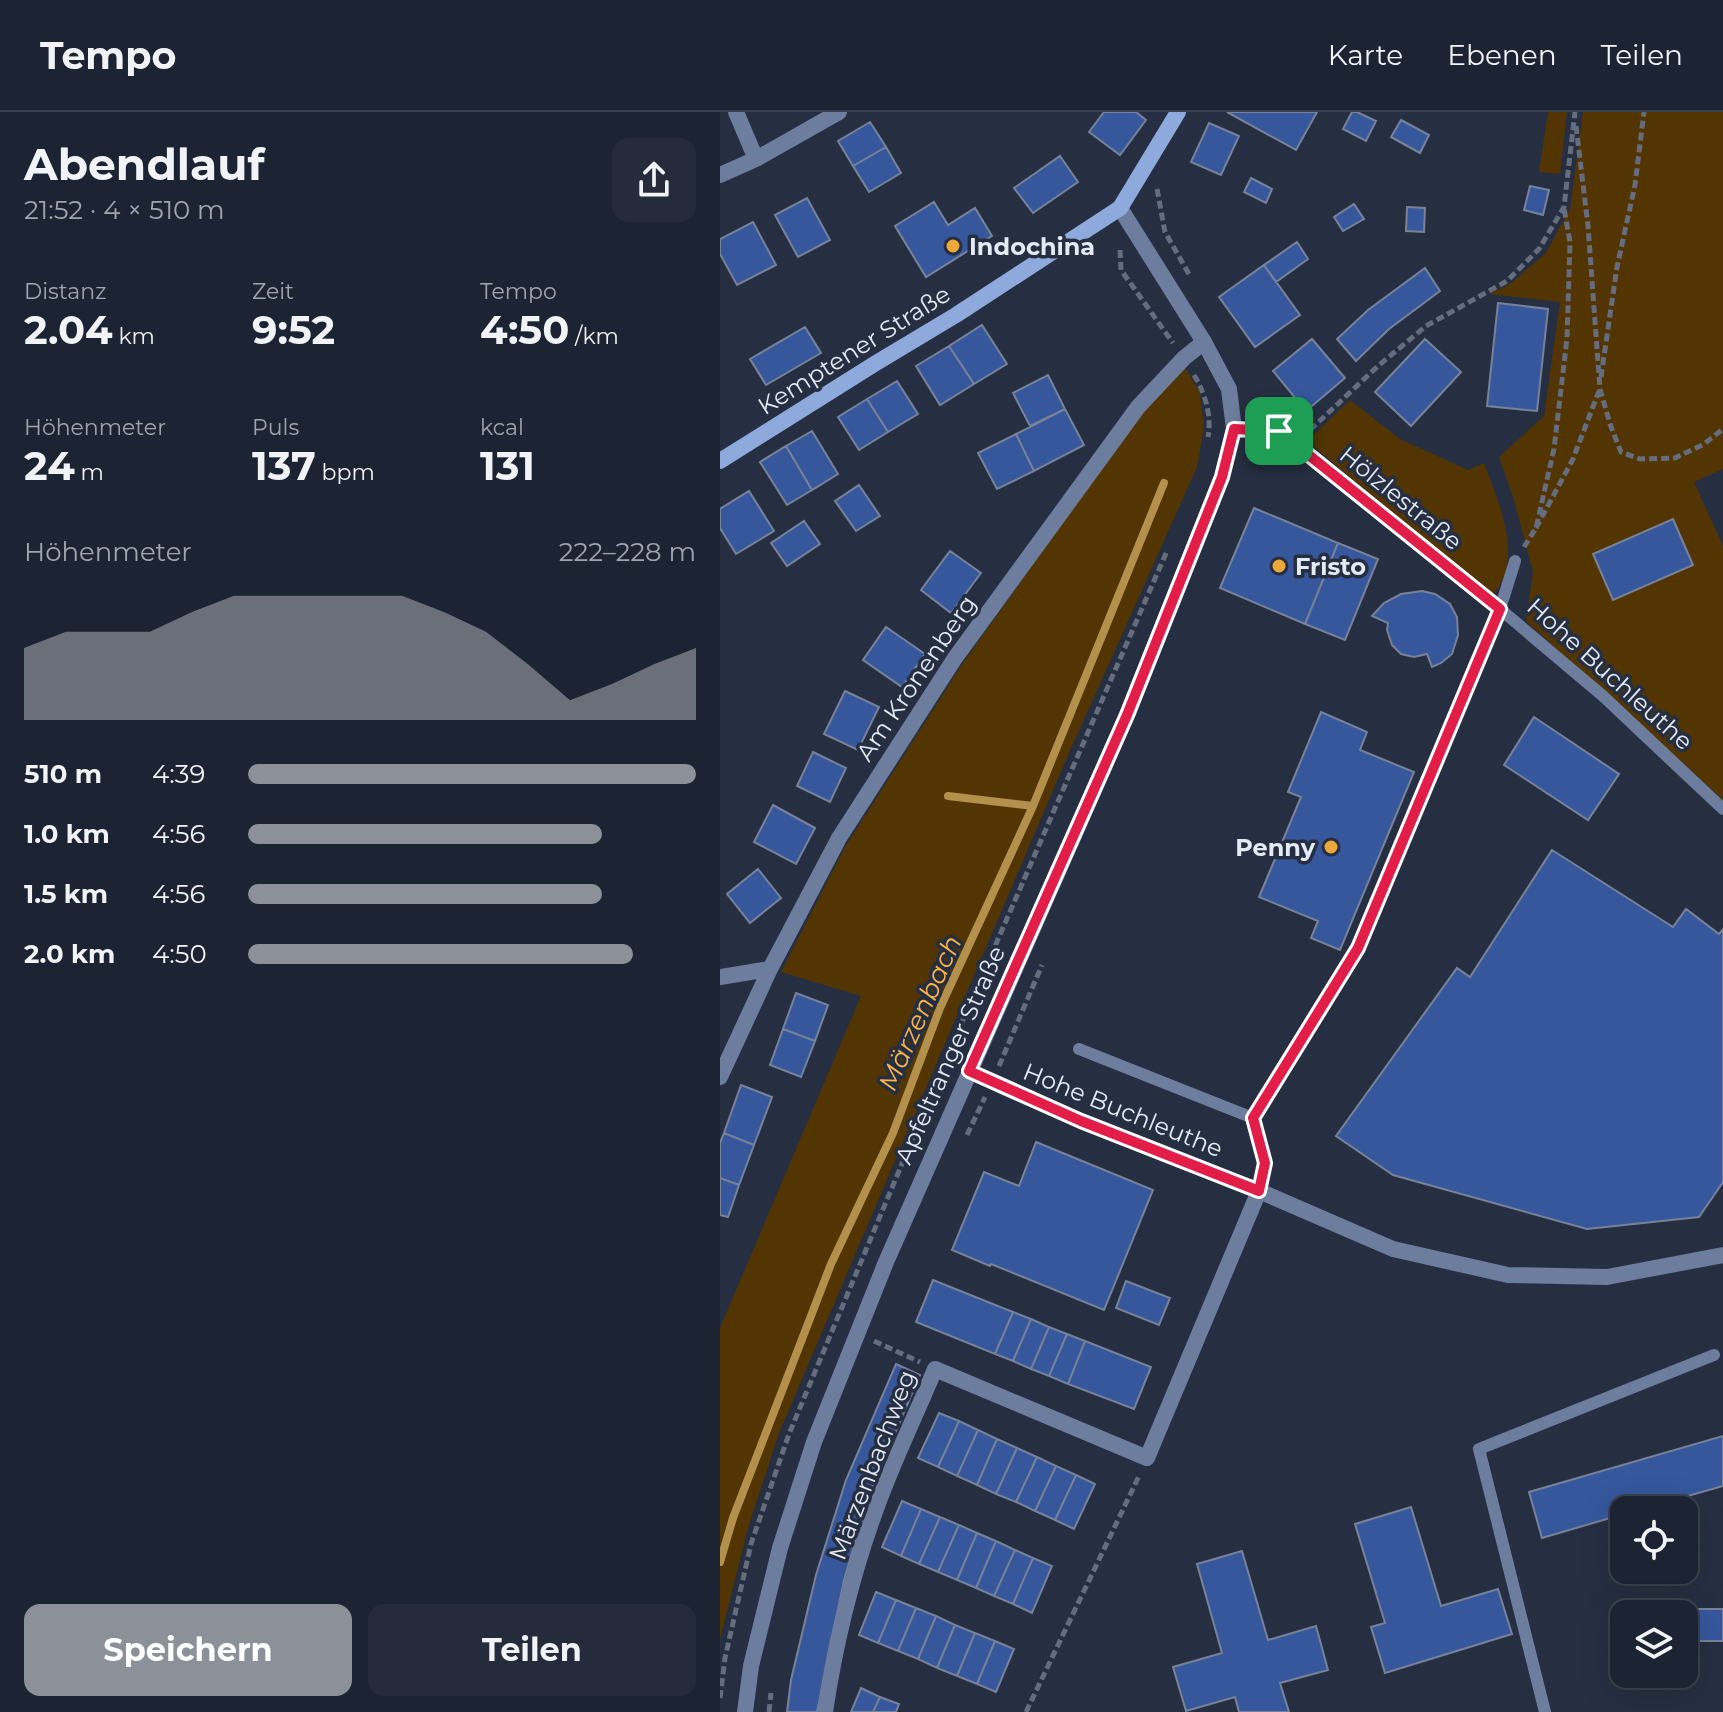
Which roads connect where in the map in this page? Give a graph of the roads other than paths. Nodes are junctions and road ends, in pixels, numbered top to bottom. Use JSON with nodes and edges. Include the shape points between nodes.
{"nodes":[{"id":1,"x":736,"y":112,"type":"edge"},
{"id":2,"x":839,"y":112,"type":"edge"},
{"id":3,"x":1178,"y":112,"type":"edge"},
{"id":4,"x":756,"y":159,"type":"junction"},
{"id":5,"x":720,"y":175,"type":"edge"},
{"id":6,"x":1124,"y":215,"type":"junction"},
{"id":7,"x":1204,"y":342,"type":"junction"},
{"id":8,"x":1234,"y":429,"type":"junction"},
{"id":9,"x":720,"y":461,"type":"edge"},
{"id":10,"x":1515,"y":561,"type":"dead end"},
{"id":11,"x":1500,"y":609,"type":"junction"},
{"id":12,"x":1723,"y":809,"type":"edge"},
{"id":13,"x":770,"y":969,"type":"junction"},
{"id":14,"x":720,"y":977,"type":"edge"},
{"id":15,"x":1079,"y":1049,"type":"dead end"},
{"id":16,"x":969,"y":1071,"type":"junction"},
{"id":17,"x":720,"y":1077,"type":"edge"},
{"id":18,"x":1253,"y":1118,"type":"junction"},
{"id":19,"x":1259,"y":1191,"type":"junction"},
{"id":20,"x":1723,"y":1255,"type":"edge"},
{"id":21,"x":1714,"y":1355,"type":"dead end"},
{"id":22,"x":745,"y":1712,"type":"edge"},
{"id":23,"x":825,"y":1712,"type":"edge"},
{"id":24,"x":1545,"y":1712,"type":"edge"}],
"edges":[{"from":1,"to":4,"type":"street"},
{"from":2,"to":4,"type":"street"},
{"from":3,"to":6,"type":"main road","name":"Kemptener Straße"},
{"from":4,"to":5,"type":"street"},
{"from":6,"to":7,"type":"street"},
{"from":6,"to":9,"type":"main road","name":"Kemptener Straße"},
{"from":7,"to":8,"type":"street","via":[[1229,389]]},
{"from":7,"to":13,"type":"street","name":"Am Kronenberg","via":[[1138,407],[955,658],[839,838]]},
{"from":8,"to":11,"type":"street","name":"Hölzlestraße","via":[[1279,431]]},
{"from":8,"to":16,"type":"street","name":"Apfeltranger Straße","via":[[1222,477],[1127,715]]},
{"from":10,"to":11,"type":"lane"},
{"from":11,"to":12,"type":"lane","name":"Hohe Buchleuthe","via":[[1603,696]]},
{"from":11,"to":18,"type":"lane","via":[[1358,948]]},
{"from":13,"to":14,"type":"street"},
{"from":13,"to":17,"type":"street","name":"Am Kronenberg"},
{"from":15,"to":18,"type":"lane"},
{"from":16,"to":19,"type":"street","name":"Hohe Buchleuthe"},
{"from":16,"to":22,"type":"street","name":"Apfeltranger Straße","via":[[814,1442],[780,1548]]},
{"from":18,"to":19,"type":"lane","via":[[1265,1163]]},
{"from":19,"to":20,"type":"street","name":"Hohe Buchleuthe","via":[[1393,1249],[1508,1275],[1607,1277]]},
{"from":19,"to":23,"type":"street","name":"Märzenbachweg","via":[[1147,1458],[935,1369],[882,1493],[852,1583]]},
{"from":21,"to":24,"type":"lane","via":[[1479,1449]]}]}
